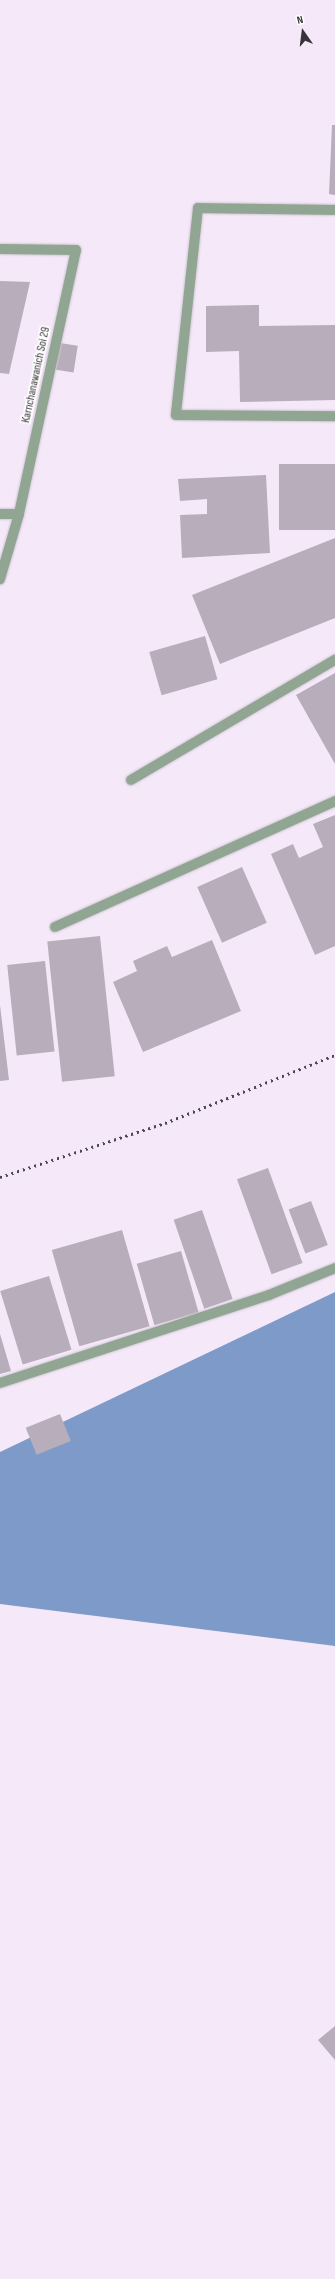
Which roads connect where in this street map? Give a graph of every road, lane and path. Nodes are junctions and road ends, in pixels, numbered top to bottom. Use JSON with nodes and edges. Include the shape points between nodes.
{"nodes":[{"id":1,"x":335,"y":210,"type":"edge"},
{"id":2,"x":0,"y":249,"type":"edge"},
{"id":3,"x":335,"y":416,"type":"edge"},
{"id":4,"x":0,"y":514,"type":"edge"},
{"id":5,"x":19,"y":514,"type":"junction"},
{"id":6,"x":0,"y":579,"type":"edge"},
{"id":7,"x":335,"y":660,"type":"edge"},
{"id":8,"x":131,"y":780,"type":"dead end"},
{"id":9,"x":335,"y":801,"type":"edge"},
{"id":10,"x":55,"y":927,"type":"dead end"},
{"id":11,"x":335,"y":1268,"type":"edge"},
{"id":12,"x":0,"y":1383,"type":"edge"}],
"edges":[{"from":1,"to":3,"type":"street","via":[[198,208],[176,415]]},
{"from":2,"to":5,"type":"street","name":"Karnchanawanich Soi 29","via":[[76,250]]},
{"from":4,"to":5,"type":"street"},
{"from":5,"to":6,"type":"street","name":"Karnchanawanich Soi 29"},
{"from":7,"to":8,"type":"street"},
{"from":9,"to":10,"type":"street"},
{"from":11,"to":12,"type":"street","via":[[269,1295]]}]}
